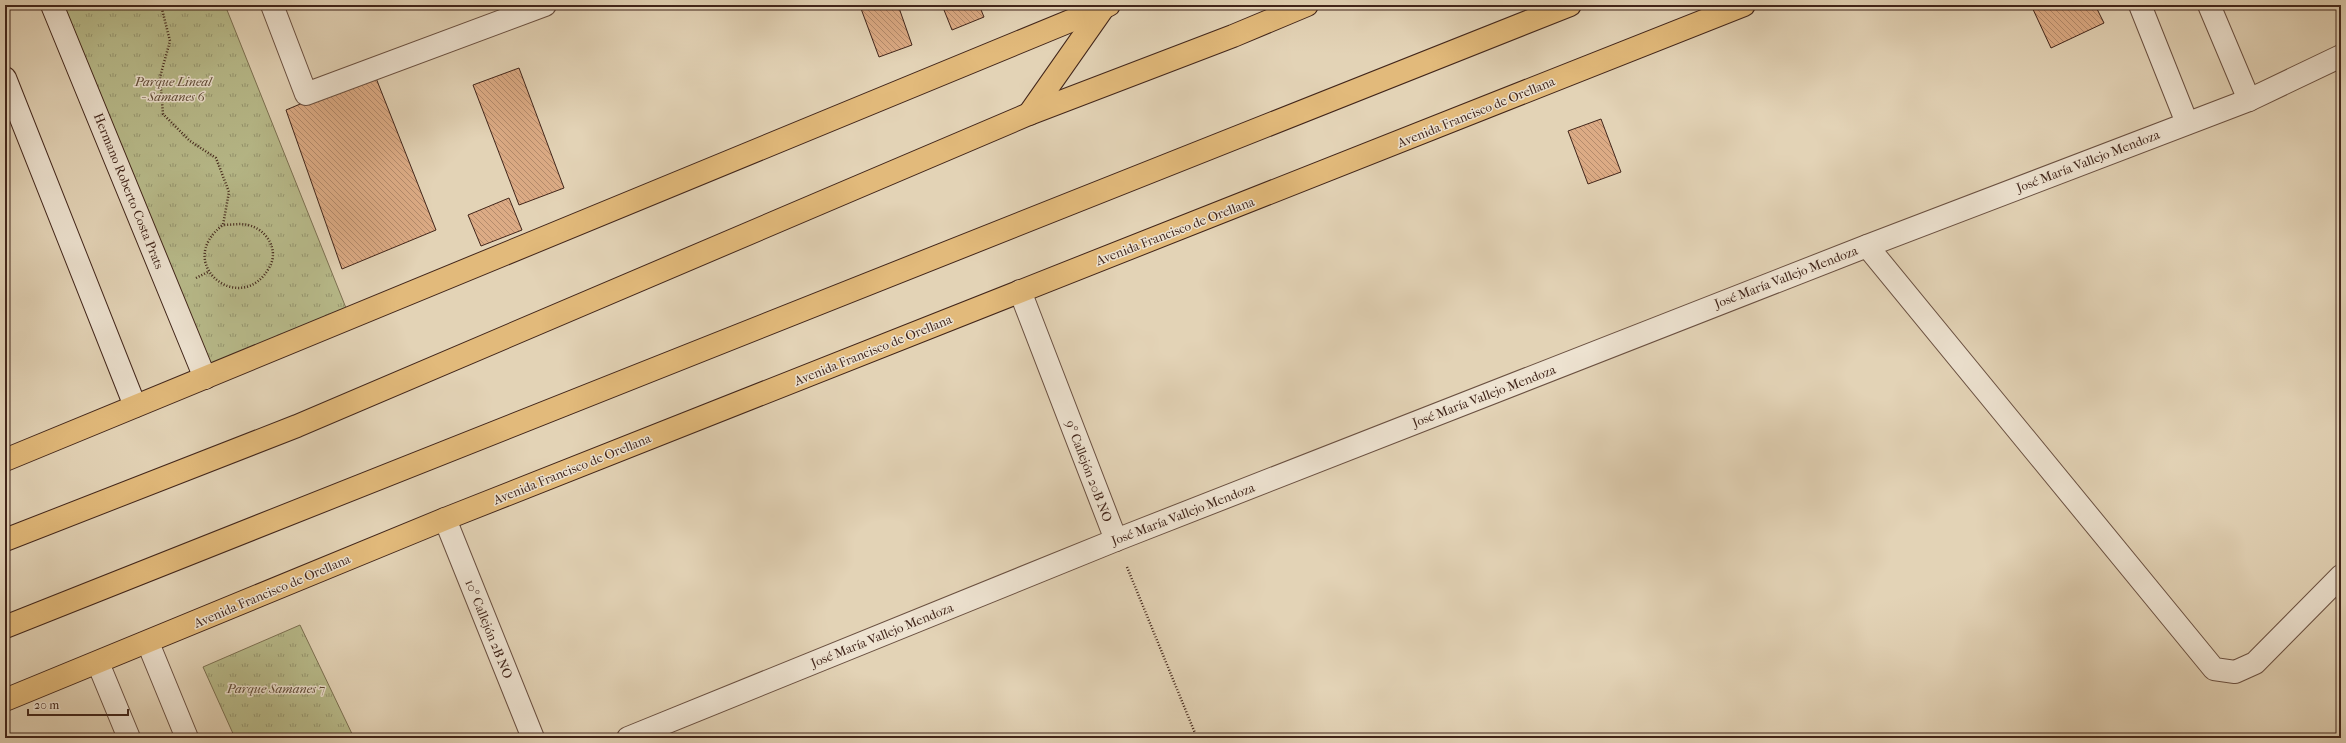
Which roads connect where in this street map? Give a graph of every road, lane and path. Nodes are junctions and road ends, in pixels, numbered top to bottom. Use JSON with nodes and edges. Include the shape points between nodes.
{"nodes":[{"id":1,"x":52,"y":5,"type":"edge"},
{"id":2,"x":162,"y":5,"type":"edge"},
{"id":3,"x":272,"y":5,"type":"edge"},
{"id":4,"x":545,"y":5,"type":"edge"},
{"id":5,"x":1307,"y":5,"type":"edge"},
{"id":6,"x":1570,"y":5,"type":"edge"},
{"id":7,"x":1744,"y":5,"type":"edge"},
{"id":8,"x":2140,"y":5,"type":"edge"},
{"id":9,"x":2209,"y":5,"type":"edge"},
{"id":10,"x":1107,"y":6,"type":"edge"},
{"id":11,"x":2341,"y":56,"type":"edge"},
{"id":12,"x":5,"y":78,"type":"edge"},
{"id":13,"x":2249,"y":100,"type":"junction"},
{"id":14,"x":1029,"y":114,"type":"junction"},
{"id":15,"x":2187,"y":124,"type":"junction"},
{"id":16,"x":223,"y":225,"type":"junction"},
{"id":17,"x":1867,"y":246,"type":"junction"},
{"id":18,"x":1020,"y":292,"type":"junction"},
{"id":19,"x":205,"y":378,"type":"junction"},
{"id":20,"x":135,"y":406,"type":"junction"},
{"id":21,"x":5,"y":460,"type":"edge"},
{"id":22,"x":445,"y":519,"type":"junction"},
{"id":23,"x":5,"y":540,"type":"edge"},
{"id":24,"x":1116,"y":540,"type":"junction"},
{"id":25,"x":2341,"y":576,"type":"edge"},
{"id":26,"x":5,"y":626,"type":"edge"},
{"id":27,"x":148,"y":643,"type":"junction"},
{"id":28,"x":98,"y":663,"type":"junction"},
{"id":29,"x":5,"y":700,"type":"edge"},
{"id":30,"x":129,"y":738,"type":"edge"},
{"id":31,"x":187,"y":738,"type":"edge"},
{"id":32,"x":533,"y":738,"type":"edge"},
{"id":33,"x":628,"y":738,"type":"edge"},
{"id":34,"x":1197,"y":738,"type":"edge"}],
"edges":[{"from":1,"to":19,"type":"street","name":"Hermano Roberto Costa Prats"},
{"from":2,"to":16,"type":"path","via":[[170,41],[160,77],[163,114],[190,141],[216,158],[229,192]]},
{"from":3,"to":4,"type":"street","via":[[306,94]]},
{"from":5,"to":14,"type":"main road"},
{"from":6,"to":26,"type":"main road"},
{"from":7,"to":18,"type":"main road","name":"Avenida Francisco de Orellana"},
{"from":8,"to":15,"type":"street"},
{"from":9,"to":13,"type":"street"},
{"from":10,"to":14,"type":"main road"},
{"from":10,"to":19,"type":"main road"},
{"from":11,"to":13,"type":"street","name":"José María Vallejo Mendoza"},
{"from":12,"to":20,"type":"street"},
{"from":13,"to":15,"type":"street","name":"José María Vallejo Mendoza"},
{"from":14,"to":23,"type":"main road","via":[[297,426]]},
{"from":15,"to":17,"type":"street","name":"José María Vallejo Mendoza"},
{"from":16,"to":16,"type":"path","via":[[249,225],[267,236],[274,254],[264,276],[254,285],[238,288],[225,285],[216,281],[208,272],[206,244],[212,234]]},
{"from":17,"to":24,"type":"street","name":"José María Vallejo Mendoza"},
{"from":17,"to":25,"type":"street","via":[[2214,669],[2235,672],[2254,663]]},
{"from":18,"to":22,"type":"main road","name":"Avenida Francisco de Orellana"},
{"from":18,"to":24,"type":"street","name":"9° Callejón 20B NO"},
{"from":19,"to":20,"type":"main road"},
{"from":20,"to":21,"type":"main road"},
{"from":22,"to":27,"type":"main road","name":"Avenida Francisco de Orellana"},
{"from":22,"to":32,"type":"street","name":"10° Callejón 2B NO"},
{"from":24,"to":33,"type":"street","name":"José María Vallejo Mendoza"},
{"from":24,"to":34,"type":"path"},
{"from":27,"to":28,"type":"main road","name":"Avenida Francisco de Orellana"},
{"from":27,"to":31,"type":"street"},
{"from":28,"to":29,"type":"main road","name":"Avenida Francisco de Orellana"},
{"from":28,"to":30,"type":"street"}]}
